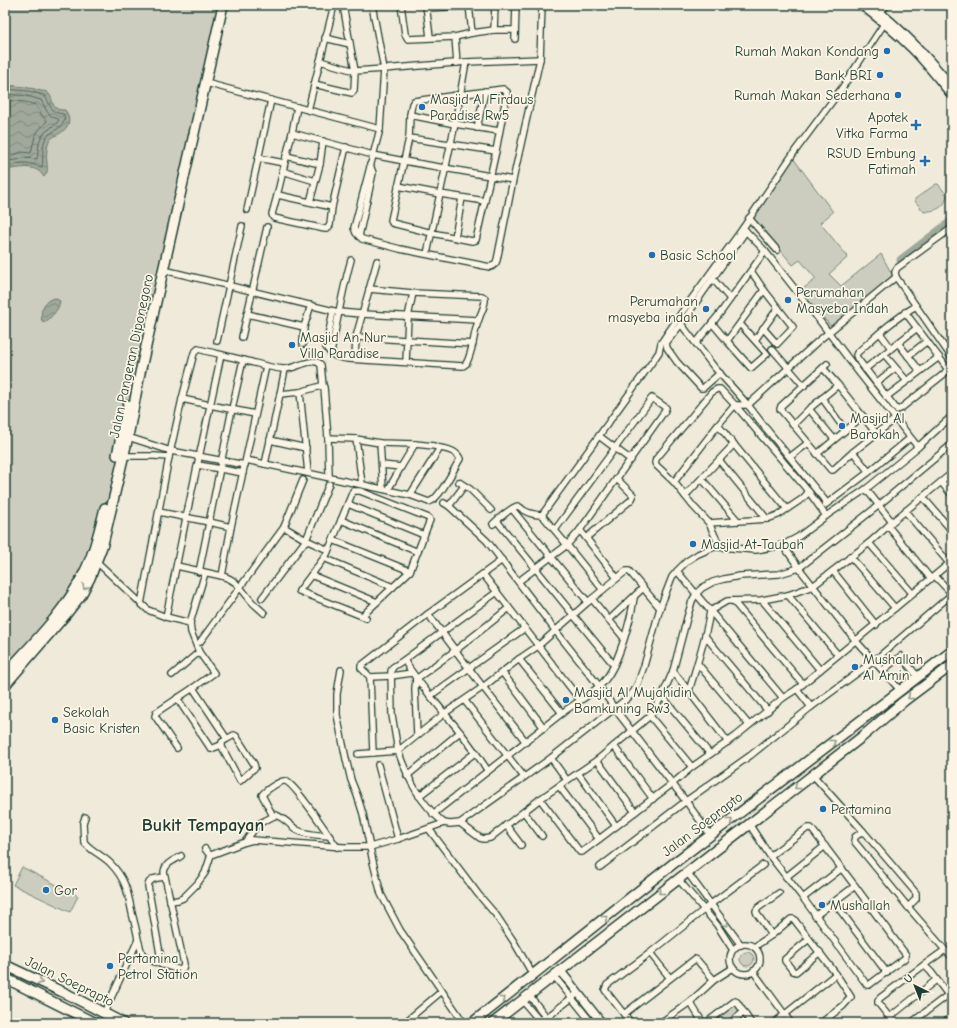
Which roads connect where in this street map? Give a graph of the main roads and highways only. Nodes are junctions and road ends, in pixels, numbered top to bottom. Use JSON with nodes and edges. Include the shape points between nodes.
{"nodes":[{"id":1,"x":218,"y":5,"type":"edge"},
{"id":2,"x":223,"y":5,"type":"edge"},
{"id":3,"x":861,"y":5,"type":"edge"},
{"id":4,"x":871,"y":5,"type":"edge"},
{"id":5,"x":879,"y":15,"type":"junction"},
{"id":6,"x":886,"y":21,"type":"junction"},
{"id":7,"x":952,"y":86,"type":"edge"},
{"id":8,"x":952,"y":96,"type":"edge"},
{"id":9,"x":952,"y":651,"type":"edge"},
{"id":10,"x":952,"y":665,"type":"edge"},
{"id":11,"x":5,"y":674,"type":"edge"},
{"id":12,"x":5,"y":685,"type":"edge"},
{"id":13,"x":5,"y":965,"type":"edge"},
{"id":14,"x":557,"y":973,"type":"junction"},
{"id":15,"x":5,"y":978,"type":"edge"},
{"id":16,"x":73,"y":998,"type":"junction"},
{"id":17,"x":67,"y":1009,"type":"junction"},
{"id":18,"x":499,"y":1021,"type":"edge"},
{"id":19,"x":95,"y":1023,"type":"edge"},
{"id":20,"x":123,"y":1023,"type":"edge"},
{"id":21,"x":472,"y":1023,"type":"edge"},
{"id":22,"x":602,"y":1023,"type":"edge"}],
"edges":[{"from":1,"to":11,"type":"highway","name":"Jalan Pangeran Diponegoro","via":[[108,500],[95,546],[71,597]]},
{"from":2,"to":12,"type":"highway","name":"Jalan Pangeran Diponegoro","one_way":true,"via":[[103,544],[81,596]]},
{"from":3,"to":5,"type":"main road"},
{"from":4,"to":5,"type":"main road"},
{"from":5,"to":6,"type":"main road"},
{"from":6,"to":7,"type":"main road","via":[[916,45]]},
{"from":6,"to":8,"type":"main road"},
{"from":21,"to":9,"type":"highway","name":"Jalan Soeprapto","one_way":true},
{"from":10,"to":14,"type":"highway","name":"Jalan Soeprapto","one_way":true},
{"from":13,"to":16,"type":"highway","name":"Jalan Soeprapto","one_way":true},
{"from":14,"to":18,"type":"highway","name":"Jalan Soeprapto"},
{"from":14,"to":22,"type":"main road","via":[[578,993]]},
{"from":15,"to":17,"type":"highway","name":"Jalan Soeprapto"},
{"from":16,"to":17,"type":"highway","via":[[66,1002]]},
{"from":16,"to":20,"type":"highway","name":"Jalan Soeprapto"},
{"from":17,"to":19,"type":"highway","name":"Jalan Soeprapto"}]}
